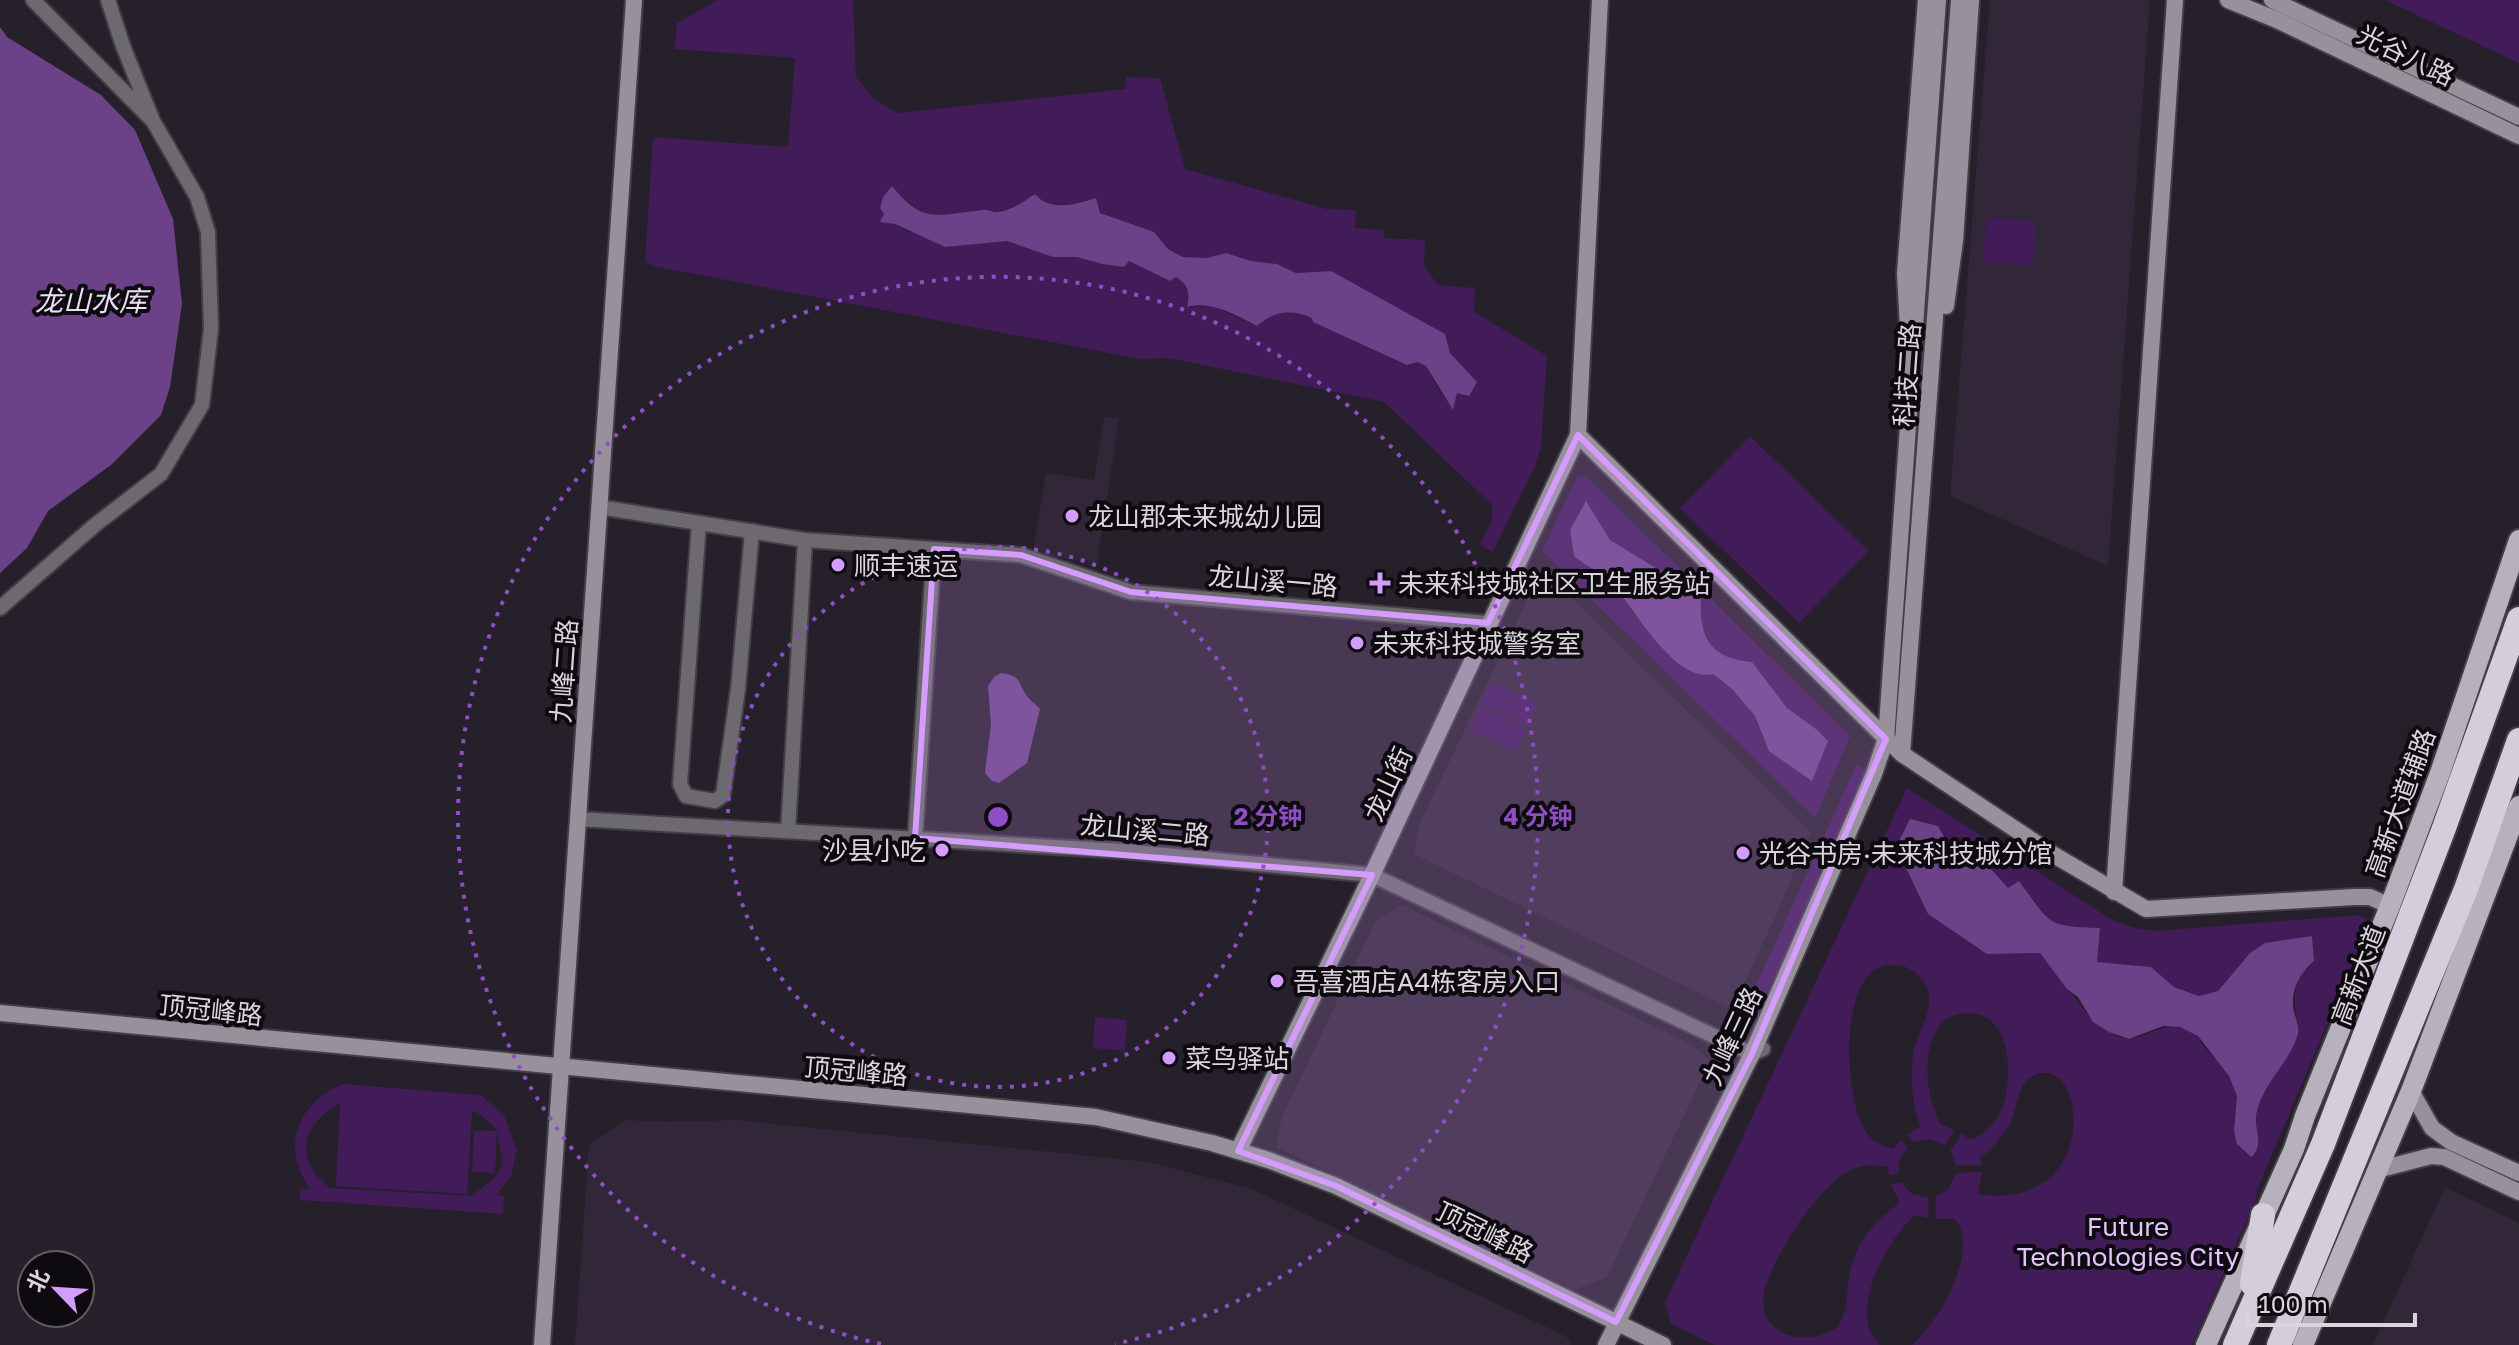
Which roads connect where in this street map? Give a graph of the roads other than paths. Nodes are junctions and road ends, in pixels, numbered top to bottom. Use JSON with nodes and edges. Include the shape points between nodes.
{"nodes":[{"id":1,"x":33,"y":0,"type":"edge"},
{"id":2,"x":108,"y":0,"type":"edge"},
{"id":3,"x":634,"y":0,"type":"edge"},
{"id":4,"x":1600,"y":0,"type":"edge"},
{"id":5,"x":1926,"y":0,"type":"edge"},
{"id":6,"x":1938,"y":0,"type":"edge"},
{"id":7,"x":1959,"y":0,"type":"edge"},
{"id":8,"x":1971,"y":0,"type":"edge"},
{"id":9,"x":2175,"y":0,"type":"edge"},
{"id":10,"x":2228,"y":0,"type":"edge"},
{"id":11,"x":2272,"y":0,"type":"edge"},
{"id":12,"x":2519,"y":117,"type":"edge"},
{"id":13,"x":153,"y":121,"type":"junction"},
{"id":14,"x":2519,"y":136,"type":"edge"},
{"id":15,"x":1913,"y":361,"type":"junction"},
{"id":16,"x":1932,"y":362,"type":"junction"},
{"id":17,"x":1578,"y":435,"type":"junction"},
{"id":18,"x":599,"y":507,"type":"junction"},
{"id":19,"x":699,"y":523,"type":"junction"},
{"id":20,"x":752,"y":531,"type":"junction"},
{"id":21,"x":805,"y":540,"type":"junction"},
{"id":22,"x":2519,"y":540,"type":"edge"},
{"id":23,"x":934,"y":549,"type":"junction"},
{"id":24,"x":0,"y":608,"type":"edge"},
{"id":25,"x":2519,"y":619,"type":"edge"},
{"id":26,"x":1488,"y":623,"type":"junction"},
{"id":27,"x":2491,"y":696,"type":"junction"},
{"id":28,"x":1886,"y":739,"type":"junction"},
{"id":29,"x":2519,"y":740,"type":"edge"},
{"id":30,"x":1902,"y":754,"type":"junction"},
{"id":31,"x":2440,"y":773,"type":"junction"},
{"id":32,"x":2519,"y":806,"type":"edge"},
{"id":33,"x":578,"y":819,"type":"junction"},
{"id":34,"x":788,"y":831,"type":"junction"},
{"id":35,"x":915,"y":838,"type":"junction"},
{"id":36,"x":1372,"y":875,"type":"junction"},
{"id":37,"x":2466,"y":889,"type":"junction"},
{"id":38,"x":2114,"y":892,"type":"junction"},
{"id":39,"x":2390,"y":906,"type":"junction"},
{"id":40,"x":2465,"y":950,"type":"junction"},
{"id":41,"x":0,"y":1013,"type":"edge"},
{"id":42,"x":1757,"y":1052,"type":"junction"},
{"id":43,"x":562,"y":1068,"type":"junction"},
{"id":44,"x":2411,"y":1091,"type":"junction"},
{"id":45,"x":2323,"y":1144,"type":"junction"},
{"id":46,"x":1238,"y":1151,"type":"junction"},
{"id":47,"x":2367,"y":1164,"type":"junction"},
{"id":48,"x":2519,"y":1173,"type":"edge"},
{"id":49,"x":2519,"y":1192,"type":"edge"},
{"id":50,"x":2263,"y":1215,"type":"junction"},
{"id":51,"x":2338,"y":1266,"type":"junction"},
{"id":52,"x":2299,"y":1302,"type":"junction"},
{"id":53,"x":2246,"y":1321,"type":"junction"},
{"id":54,"x":1616,"y":1322,"type":"junction"},
{"id":55,"x":542,"y":1345,"type":"edge"},
{"id":56,"x":1606,"y":1345,"type":"edge"},
{"id":57,"x":1663,"y":1345,"type":"edge"},
{"id":58,"x":2206,"y":1345,"type":"edge"},
{"id":59,"x":2235,"y":1345,"type":"edge"},
{"id":60,"x":2279,"y":1345,"type":"edge"},
{"id":61,"x":2303,"y":1345,"type":"edge"}],
"edges":[{"from":1,"to":13,"type":"street"},
{"from":2,"to":13,"type":"street"},
{"from":3,"to":18,"type":"street","name":"九峰二路"},
{"from":4,"to":17,"type":"street"},
{"from":5,"to":15,"type":"street","via":[[1905,273]]},
{"from":6,"to":15,"type":"street","name":"科技二路"},
{"from":7,"to":16,"type":"street","name":"科技二路"},
{"from":8,"to":16,"type":"street","via":[[1952,270]]},
{"from":9,"to":38,"type":"street"},
{"from":10,"to":14,"type":"street","name":"光谷八路"},
{"from":11,"to":12,"type":"street","name":"光谷八路"},
{"from":13,"to":24,"type":"street","via":[[197,197],[208,232],[211,329],[202,405],[161,474]]},
{"from":15,"to":28,"type":"street","name":"科技二路"},
{"from":16,"to":30,"type":"street","name":"科技二路"},
{"from":17,"to":26,"type":"street","name":"龙山街"},
{"from":17,"to":28,"type":"street"},
{"from":18,"to":19,"type":"street","name":"龙山溪一路"},
{"from":18,"to":33,"type":"street","name":"九峰二路"},
{"from":19,"to":20,"type":"street","name":"龙山溪一路"},
{"from":19,"to":20,"type":"street","via":[[680,784],[686,796],[715,801],[723,795],[738,689]]},
{"from":20,"to":21,"type":"street","name":"龙山溪一路"},
{"from":21,"to":23,"type":"street","name":"龙山溪一路"},
{"from":21,"to":34,"type":"street"},
{"from":22,"to":31,"type":"main road","name":"高新大道辅路"},
{"from":23,"to":26,"type":"street","name":"龙山溪一路","via":[[1021,555],[1131,592]]},
{"from":23,"to":35,"type":"street"},
{"from":25,"to":27,"type":"highway","name":"高新大道"},
{"from":26,"to":36,"type":"street","name":"龙山街"},
{"from":27,"to":31,"type":"main road"},
{"from":27,"to":45,"type":"highway","name":"高新大道"},
{"from":28,"to":30,"type":"street"},
{"from":28,"to":42,"type":"street","name":"九峰三路"},
{"from":29,"to":37,"type":"highway"},
{"from":30,"to":38,"type":"street"},
{"from":31,"to":39,"type":"main road","name":"高新大道辅路"},
{"from":32,"to":40,"type":"main road"},
{"from":33,"to":34,"type":"street","name":"龙山溪二路"},
{"from":33,"to":43,"type":"street","name":"九峰二路"},
{"from":34,"to":35,"type":"street","name":"龙山溪二路"},
{"from":35,"to":36,"type":"street","name":"龙山溪二路"},
{"from":36,"to":42,"type":"street","name":"龙山溪二路"},
{"from":36,"to":46,"type":"street","name":"龙山街"},
{"from":37,"to":40,"type":"main road"},
{"from":37,"to":47,"type":"highway"},
{"from":38,"to":39,"type":"street","via":[[2146,909],[2354,897]]},
{"from":39,"to":50,"type":"main road","name":"高新大道辅路"},
{"from":40,"to":44,"type":"main road"},
{"from":41,"to":43,"type":"street","name":"顶冠峰路"},
{"from":42,"to":54,"type":"street","name":"九峰三路"},
{"from":43,"to":46,"type":"street","name":"顶冠峰路","via":[[1096,1117]]},
{"from":43,"to":55,"type":"street","name":"九峰二路"},
{"from":44,"to":47,"type":"main road"},
{"from":44,"to":48,"type":"street","via":[[2432,1128]]},
{"from":45,"to":47,"type":"highway"},
{"from":45,"to":53,"type":"highway","name":"高新大道"},
{"from":46,"to":54,"type":"street","name":"顶冠峰路","via":[[1336,1186]]},
{"from":47,"to":49,"type":"street","via":[[2444,1157]]},
{"from":47,"to":51,"type":"main road"},
{"from":47,"to":52,"type":"highway"},
{"from":50,"to":53,"type":"highway"},
{"from":50,"to":58,"type":"main road","name":"高新大道辅路"},
{"from":51,"to":52,"type":"main road"},
{"from":51,"to":61,"type":"main road"},
{"from":52,"to":60,"type":"highway"},
{"from":53,"to":59,"type":"highway","name":"高新大道"},
{"from":54,"to":56,"type":"street","name":"九峰三路"},
{"from":54,"to":57,"type":"street","name":"顶冠峰路"}]}
